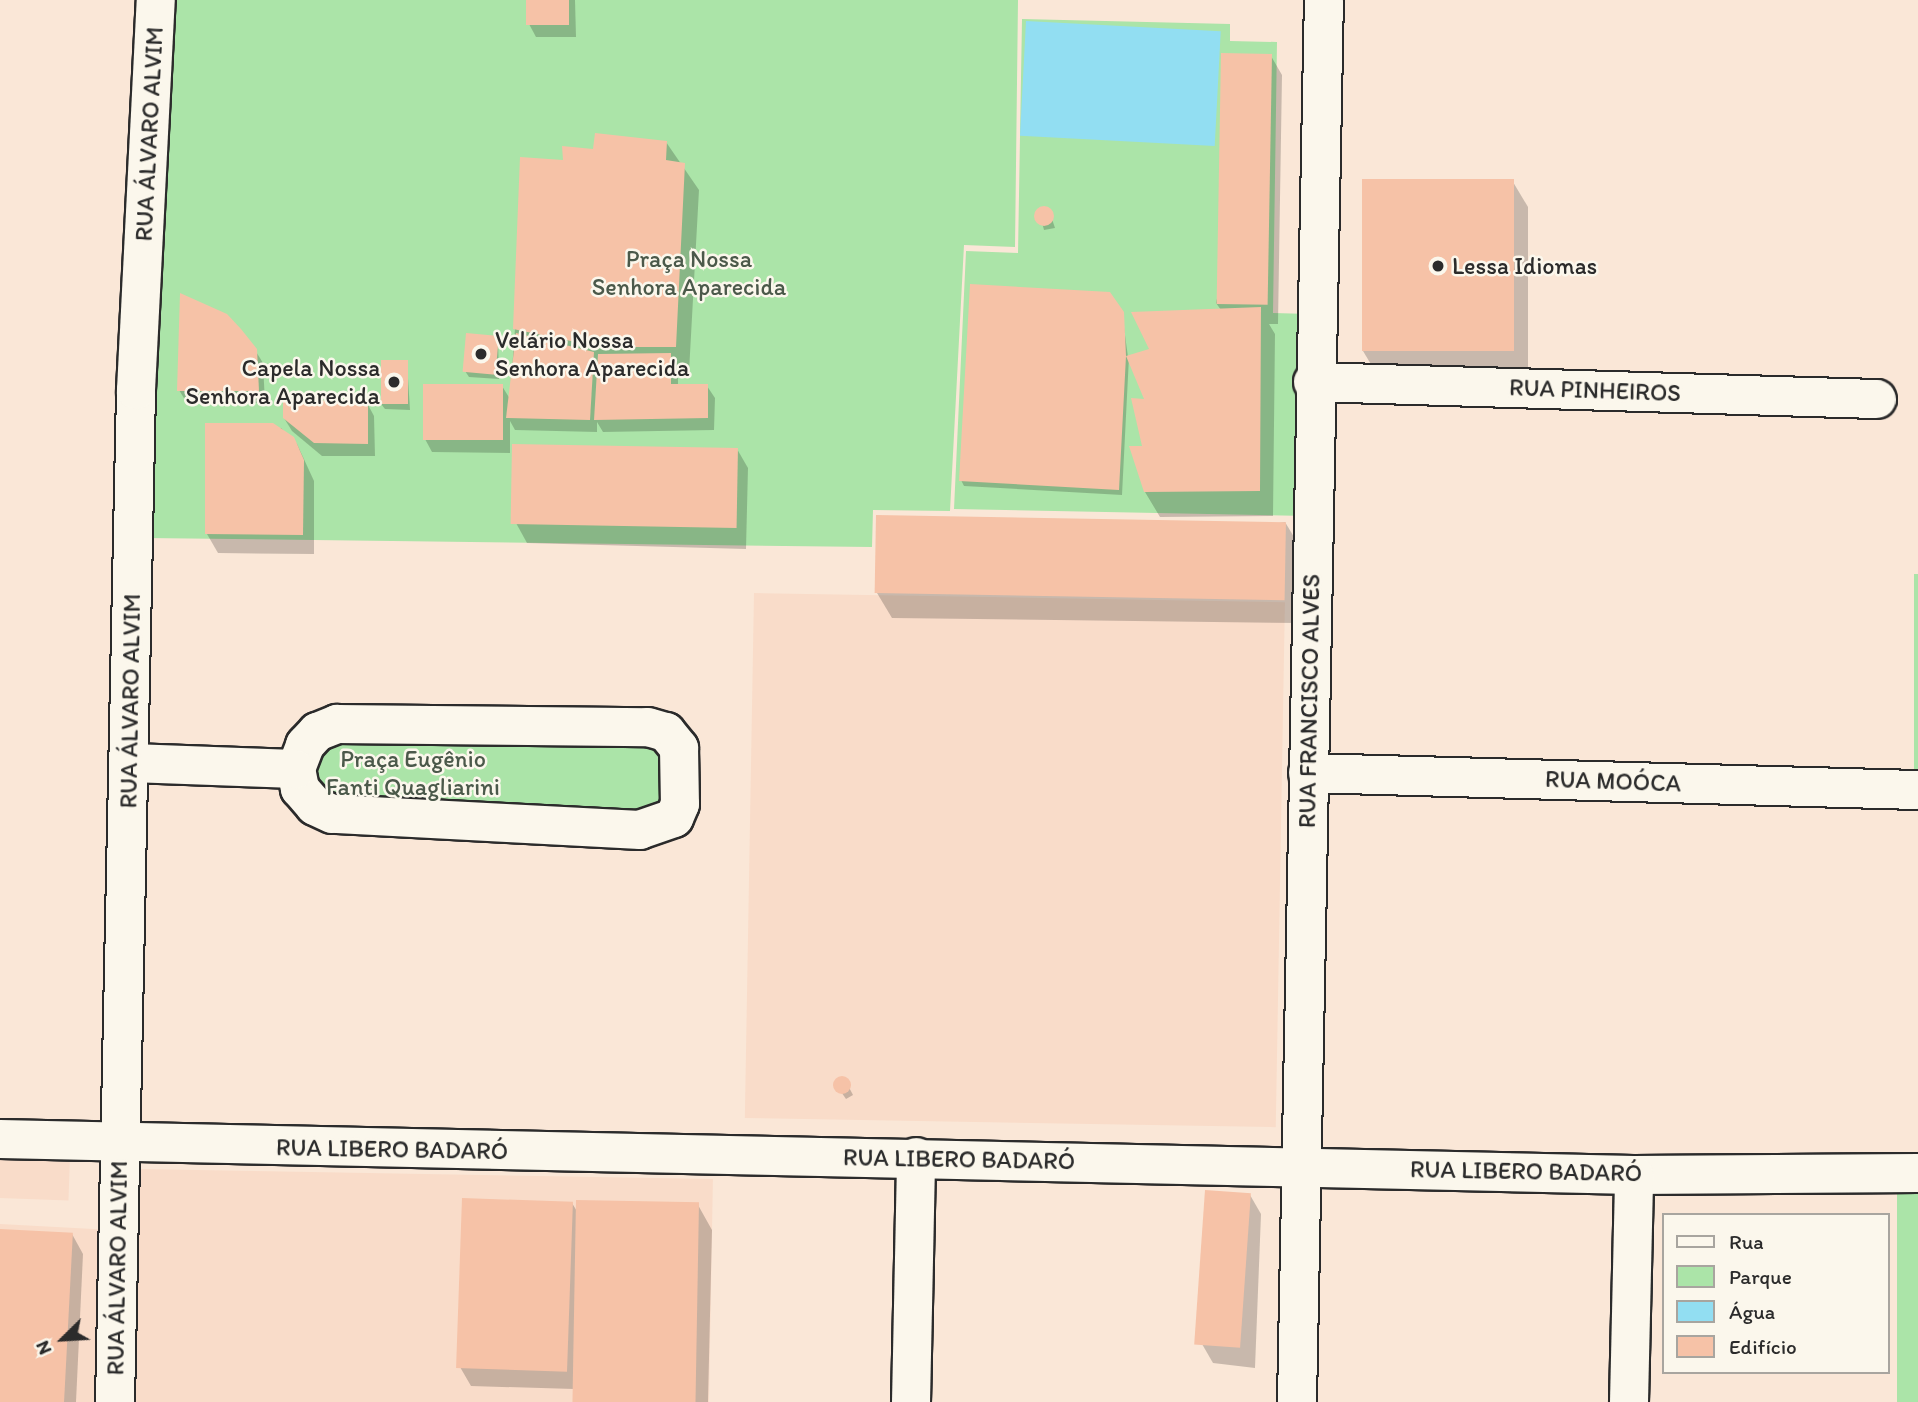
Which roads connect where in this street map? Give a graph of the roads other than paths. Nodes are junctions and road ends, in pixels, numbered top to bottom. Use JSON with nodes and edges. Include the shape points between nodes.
{"nodes":[{"id":1,"x":156,"y":0,"type":"edge"},
{"id":2,"x":1324,"y":0,"type":"edge"},
{"id":3,"x":1313,"y":382,"type":"junction"},
{"id":4,"x":1877,"y":399,"type":"dead end"},
{"id":5,"x":130,"y":764,"type":"junction"},
{"id":6,"x":296,"y":769,"type":"junction"},
{"id":7,"x":1308,"y":773,"type":"junction"},
{"id":8,"x":1918,"y":790,"type":"edge"},
{"id":9,"x":0,"y":1139,"type":"edge"},
{"id":10,"x":118,"y":1143,"type":"junction"},
{"id":11,"x":916,"y":1157,"type":"junction"},
{"id":12,"x":1302,"y":1166,"type":"junction"},
{"id":13,"x":1918,"y":1173,"type":"edge"},
{"id":14,"x":1634,"y":1175,"type":"junction"},
{"id":15,"x":115,"y":1402,"type":"edge"},
{"id":16,"x":911,"y":1402,"type":"edge"},
{"id":17,"x":1297,"y":1402,"type":"edge"},
{"id":18,"x":1629,"y":1402,"type":"edge"}],
"edges":[{"from":1,"to":5,"type":"street","name":"RUA ÁLVARO ALVIM","via":[[136,390]]},
{"from":2,"to":3,"type":"street","name":"RUA FRANCISCO ALVES"},
{"from":3,"to":4,"type":"street","name":"RUA PINHEIROS"},
{"from":3,"to":7,"type":"street","name":"RUA FRANCISCO ALVES"},
{"from":5,"to":6,"type":"street"},
{"from":5,"to":10,"type":"street","name":"RUA ÁLVARO ALVIM"},
{"from":6,"to":6,"type":"street","via":[[300,789],[315,806],[332,814],[640,830],[674,818],[680,804],[679,748],[666,732],[648,727],[337,724],[317,732],[305,745]]},
{"from":7,"to":8,"type":"street","name":"RUA MOÓCA"},
{"from":7,"to":12,"type":"street","name":"RUA FRANCISCO ALVES"},
{"from":9,"to":10,"type":"street","name":"RUA LIBERO BADARÓ"},
{"from":10,"to":11,"type":"street","name":"RUA LIBERO BADARÓ"},
{"from":10,"to":15,"type":"street","name":"RUA ÁLVARO ALVIM"},
{"from":11,"to":12,"type":"street","name":"RUA LIBERO BADARÓ"},
{"from":11,"to":16,"type":"street"},
{"from":12,"to":14,"type":"street","name":"RUA LIBERO BADARÓ"},
{"from":12,"to":17,"type":"street","name":"RUA FRANCISCO ALVES"},
{"from":13,"to":14,"type":"street","name":"RUA LIBERO BADARÓ"},
{"from":14,"to":18,"type":"street"}]}
